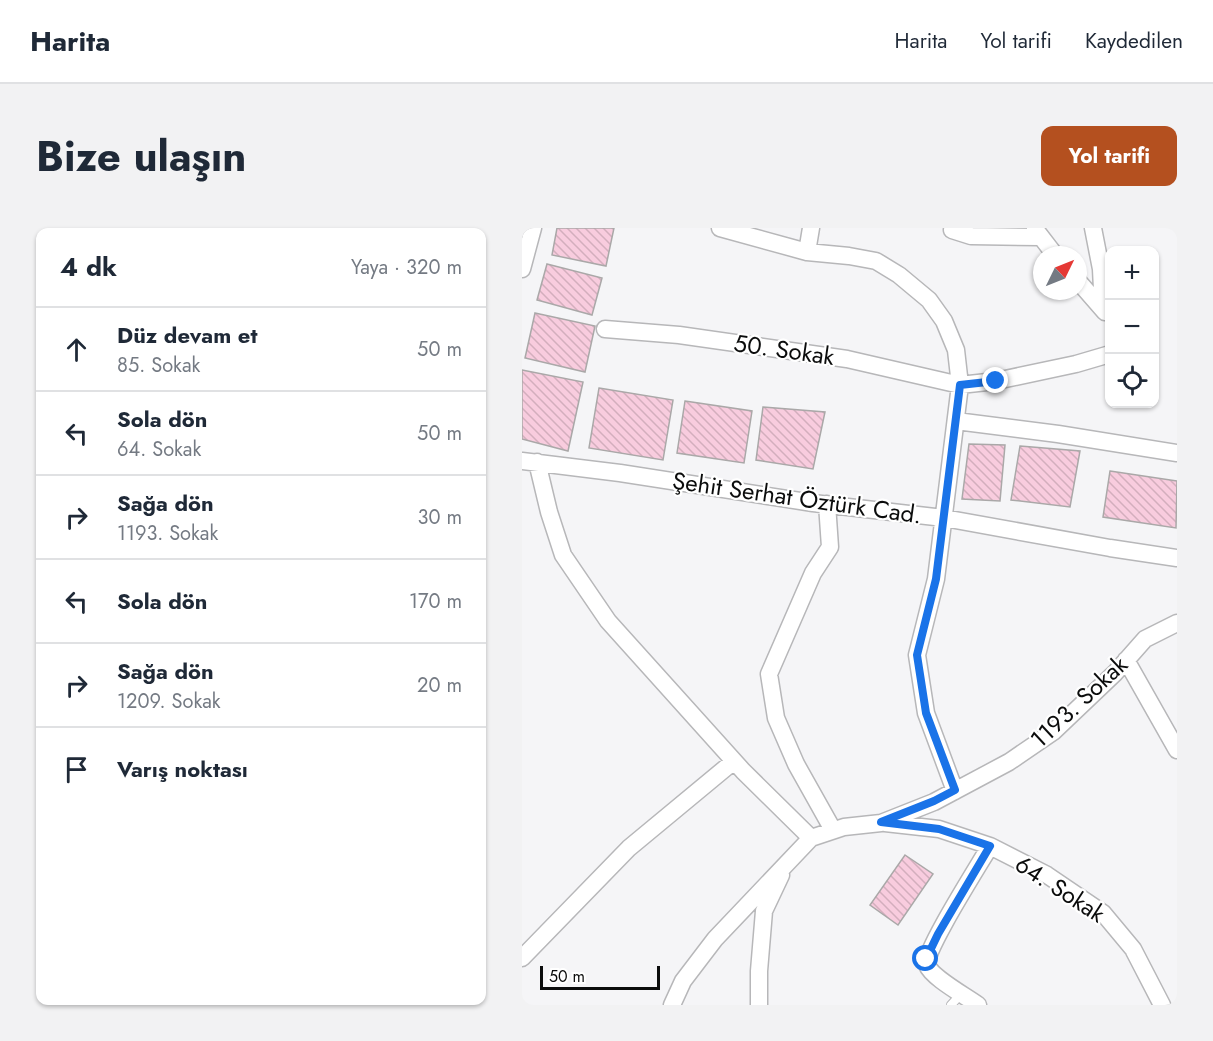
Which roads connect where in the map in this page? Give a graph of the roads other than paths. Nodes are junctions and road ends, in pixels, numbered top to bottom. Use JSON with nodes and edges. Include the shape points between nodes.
{"nodes":[{"id":1,"x":533,"y":228,"type":"edge"},
{"id":2,"x":720,"y":228,"type":"edge"},
{"id":3,"x":811,"y":228,"type":"edge"},
{"id":4,"x":1093,"y":228,"type":"edge"},
{"id":5,"x":952,"y":230,"type":"dead end"},
{"id":6,"x":1037,"y":232,"type":"edge"},
{"id":7,"x":1048,"y":246,"type":"edge"},
{"id":8,"x":807,"y":252,"type":"junction"},
{"id":9,"x":522,"y":269,"type":"edge"},
{"id":10,"x":1087,"y":291,"type":"edge"},
{"id":11,"x":1105,"y":304,"type":"edge"},
{"id":12,"x":1105,"y":312,"type":"edge"},
{"id":13,"x":605,"y":329,"type":"dead end"},
{"id":14,"x":1105,"y":355,"type":"edge"},
{"id":15,"x":960,"y":385,"type":"junction"},
{"id":16,"x":956,"y":421,"type":"junction"},
{"id":17,"x":1177,"y":453,"type":"edge"},
{"id":18,"x":529,"y":462,"type":"edge"},
{"id":19,"x":827,"y":504,"type":"junction"},
{"id":20,"x":944,"y":518,"type":"junction"},
{"id":21,"x":1177,"y":558,"type":"edge"},
{"id":22,"x":1177,"y":623,"type":"edge"},
{"id":23,"x":1126,"y":660,"type":"junction"},
{"id":24,"x":1177,"y":750,"type":"edge"},
{"id":25,"x":734,"y":761,"type":"junction"},
{"id":26,"x":955,"y":790,"type":"junction"},
{"id":27,"x":881,"y":822,"type":"junction"},
{"id":28,"x":833,"y":830,"type":"junction"},
{"id":29,"x":811,"y":838,"type":"junction"},
{"id":30,"x":990,"y":846,"type":"junction"},
{"id":31,"x":788,"y":860,"type":"junction"},
{"id":32,"x":522,"y":958,"type":"edge"},
{"id":33,"x":956,"y":999,"type":"edge"},
{"id":34,"x":672,"y":1005,"type":"edge"},
{"id":35,"x":759,"y":1005,"type":"edge"},
{"id":36,"x":978,"y":1005,"type":"edge"},
{"id":37,"x":1162,"y":1005,"type":"edge"}],
"edges":[{"from":1,"to":9,"type":"street"},
{"from":2,"to":8,"type":"street"},
{"from":3,"to":8,"type":"street"},
{"from":4,"to":11,"type":"street"},
{"from":5,"to":6,"type":"street","via":[[971,236]]},
{"from":6,"to":7,"type":"street"},
{"from":8,"to":15,"type":"street","via":[[876,261],[929,300],[944,321],[956,350]]},
{"from":10,"to":12,"type":"street"},
{"from":13,"to":15,"type":"street","name":"50. Sokak","via":[[679,335],[847,359]]},
{"from":14,"to":15,"type":"street","name":"50. Sokak","via":[[996,381]]},
{"from":15,"to":16,"type":"street"},
{"from":16,"to":17,"type":"street"},
{"from":16,"to":20,"type":"street"},
{"from":18,"to":19,"type":"street","name":"Şehit Serhat Öztürk Cad."},
{"from":18,"to":25,"type":"street","via":[[562,555],[608,621]]},
{"from":19,"to":20,"type":"street","name":"Şehit Serhat Öztürk Cad."},
{"from":19,"to":28,"type":"street","via":[[830,548],[813,573],[769,674],[776,718],[796,764]]},
{"from":20,"to":21,"type":"street","name":"Şehit Serhat Öztürk Cad."},
{"from":20,"to":26,"type":"street","via":[[936,579],[917,655],[926,713]]},
{"from":22,"to":23,"type":"street","name":"1193. Sokak","via":[[1144,639]]},
{"from":23,"to":24,"type":"street"},
{"from":23,"to":26,"type":"street","name":"1193. Sokak","via":[[1053,732],[1009,762]]},
{"from":25,"to":29,"type":"street"},
{"from":25,"to":32,"type":"street","via":[[629,848]]},
{"from":26,"to":27,"type":"street","name":"1193. Sokak"},
{"from":27,"to":28,"type":"street","name":"1193. Sokak"},
{"from":27,"to":30,"type":"street","name":"64. Sokak","via":[[939,829]]},
{"from":28,"to":29,"type":"street","name":"1193. Sokak"},
{"from":29,"to":31,"type":"street"},
{"from":30,"to":33,"type":"street","via":[[926,959]]},
{"from":30,"to":37,"type":"street","name":"64. Sokak","via":[[1047,875],[1103,913],[1133,950]]},
{"from":31,"to":34,"type":"street","via":[[715,939],[683,981]]},
{"from":31,"to":35,"type":"street","via":[[764,910]]},
{"from":33,"to":36,"type":"street"}]}
